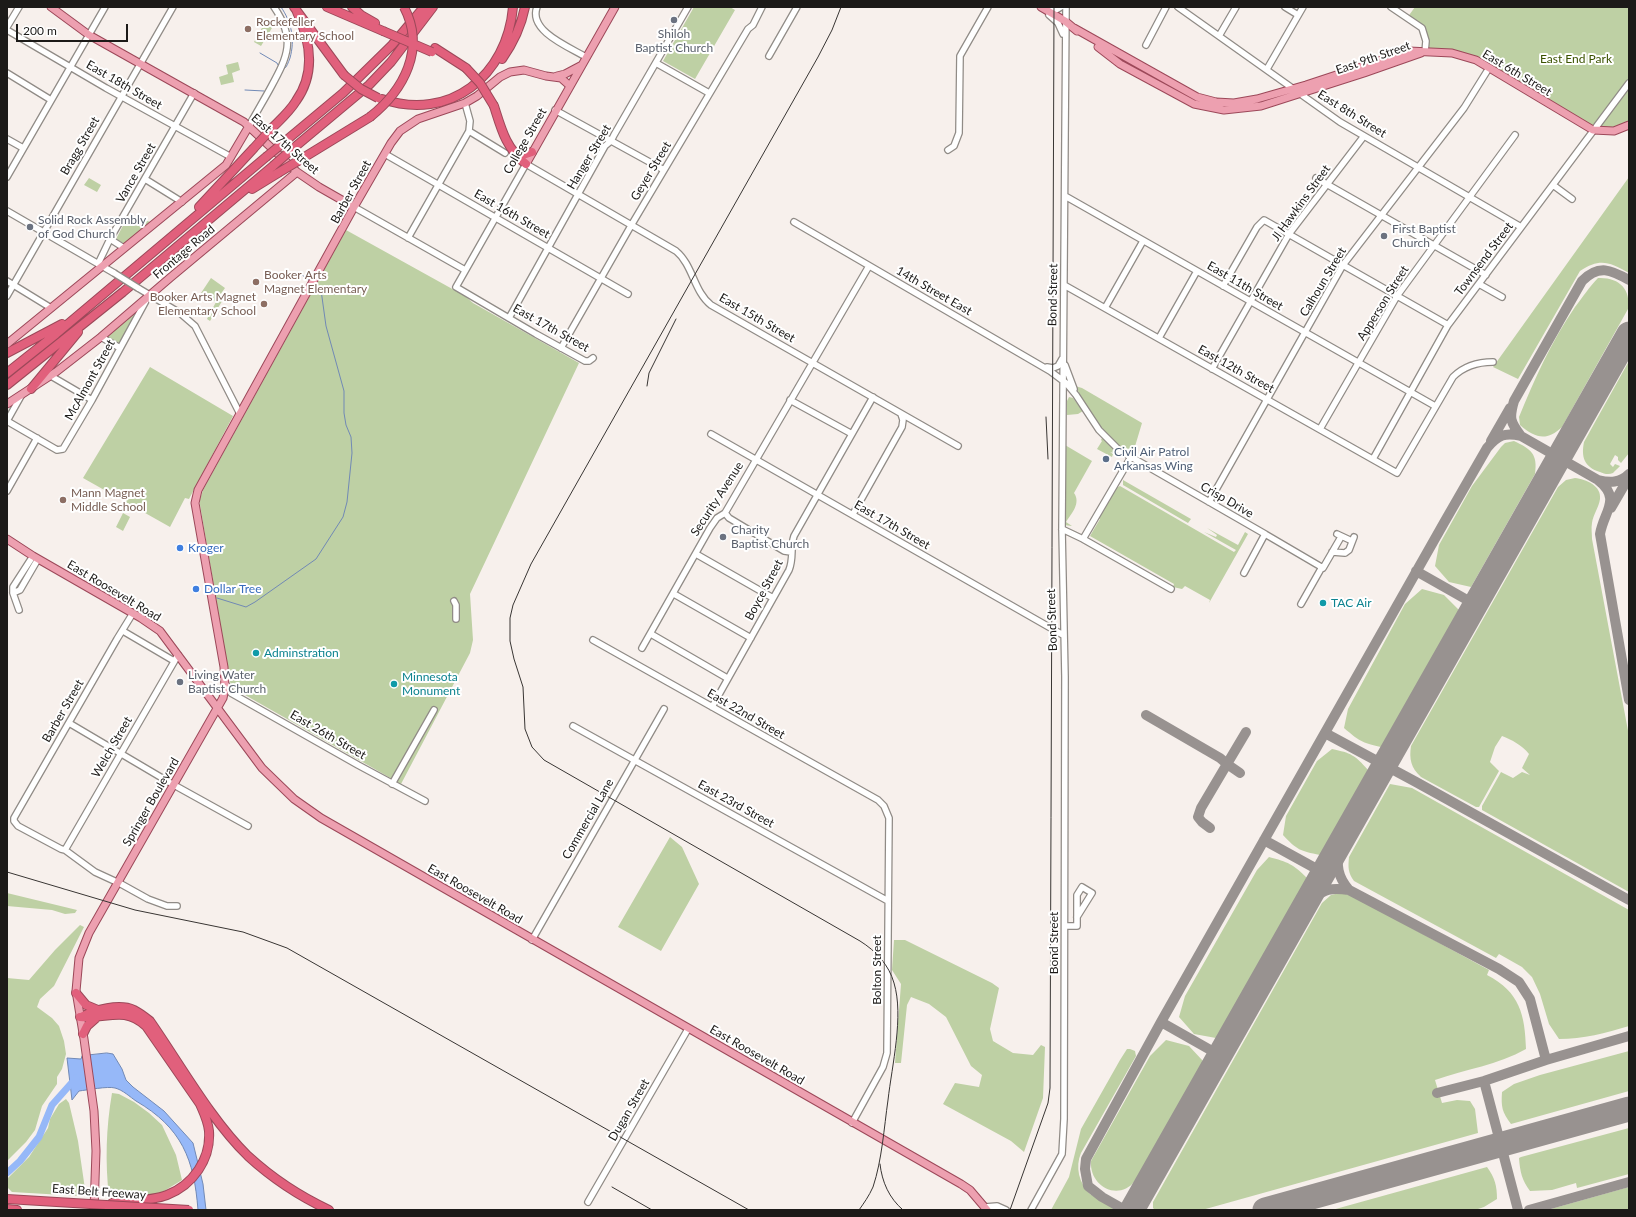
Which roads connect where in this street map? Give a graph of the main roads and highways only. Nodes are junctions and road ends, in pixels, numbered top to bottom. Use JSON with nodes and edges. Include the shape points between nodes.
{"nodes":[{"id":1,"x":52,"y":7,"type":"edge"},
{"id":2,"x":326,"y":7,"type":"edge"},
{"id":3,"x":352,"y":7,"type":"edge"},
{"id":4,"x":404,"y":7,"type":"edge"},
{"id":5,"x":424,"y":7,"type":"edge"},
{"id":6,"x":432,"y":7,"type":"edge"},
{"id":7,"x":437,"y":7,"type":"edge"},
{"id":8,"x":513,"y":7,"type":"edge"},
{"id":9,"x":525,"y":7,"type":"edge"},
{"id":10,"x":615,"y":7,"type":"edge"},
{"id":11,"x":1041,"y":7,"type":"edge"},
{"id":12,"x":296,"y":10,"type":"edge"},
{"id":13,"x":420,"y":19,"type":"junction"},
{"id":14,"x":385,"y":30,"type":"junction"},
{"id":15,"x":1425,"y":52,"type":"joint"},
{"id":16,"x":496,"y":62,"type":"junction"},
{"id":17,"x":582,"y":64,"type":"junction"},
{"id":18,"x":565,"y":74,"type":"junction"},
{"id":19,"x":553,"y":76,"type":"junction"},
{"id":20,"x":571,"y":83,"type":"junction"},
{"id":21,"x":1629,"y":125,"type":"edge"},
{"id":22,"x":249,"y":126,"type":"junction"},
{"id":23,"x":532,"y":152,"type":"junction"},
{"id":24,"x":514,"y":153,"type":"junction"},
{"id":25,"x":526,"y":164,"type":"joint"},
{"id":26,"x":297,"y":172,"type":"junction"},
{"id":27,"x":354,"y":207,"type":"junction"},
{"id":28,"x":222,"y":208,"type":"junction"},
{"id":29,"x":171,"y":237,"type":"junction"},
{"id":30,"x":80,"y":314,"type":"junction"},
{"id":31,"x":87,"y":320,"type":"junction"},
{"id":32,"x":7,"y":344,"type":"edge"},
{"id":33,"x":7,"y":353,"type":"edge"},
{"id":34,"x":7,"y":373,"type":"edge"},
{"id":35,"x":7,"y":385,"type":"edge"},
{"id":36,"x":31,"y":389,"type":"junction"},
{"id":37,"x":7,"y":404,"type":"edge"},
{"id":38,"x":240,"y":414,"type":"joint"},
{"id":39,"x":7,"y":539,"type":"edge"},
{"id":40,"x":218,"y":708,"type":"junction"},
{"id":41,"x":76,"y":993,"type":"junction"},
{"id":42,"x":131,"y":1012,"type":"junction"},
{"id":43,"x":97,"y":1014,"type":"junction"},
{"id":44,"x":80,"y":1017,"type":"junction"},
{"id":45,"x":84,"y":1037,"type":"junction"},
{"id":46,"x":7,"y":1199,"type":"edge"},
{"id":47,"x":103,"y":1204,"type":"junction"},
{"id":48,"x":986,"y":1209,"type":"edge"},
{"id":49,"x":7,"y":1210,"type":"edge"},
{"id":50,"x":17,"y":1210,"type":"edge"},
{"id":51,"x":94,"y":1210,"type":"edge"},
{"id":52,"x":189,"y":1210,"type":"edge"},
{"id":53,"x":329,"y":1210,"type":"edge"}],
"edges":[{"from":1,"to":22,"type":"main road","name":"East 17th Street","via":[[89,35],[236,116]]},
{"from":2,"to":14,"type":"highway"},
{"from":3,"to":14,"type":"highway"},
{"from":4,"to":28,"type":"highway","bridge":true,"via":[[414,37],[412,51],[403,80],[385,104],[370,117]]},
{"from":5,"to":13,"type":"highway"},
{"from":6,"to":13,"type":"highway"},
{"from":7,"to":13,"type":"highway"},
{"from":8,"to":16,"type":"highway","via":[[510,29]]},
{"from":9,"to":16,"type":"highway","via":[[515,40],[502,59]]},
{"from":10,"to":17,"type":"main road","name":"College Street"},
{"from":11,"to":15,"type":"main road","name":"East 9th Street","via":[[1065,21],[1120,64],[1194,104],[1224,110],[1261,106],[1296,91],[1364,73]]},
{"from":12,"to":16,"type":"highway","bridge":true,"via":[[344,75],[361,89],[392,102],[409,105],[431,104],[450,99],[476,84]]},
{"from":12,"to":29,"type":"highway","bridge":true,"via":[[308,37],[309,65],[302,91],[296,102]]},
{"from":13,"to":28,"type":"highway","bridge":true,"via":[[391,62],[369,85]]},
{"from":13,"to":29,"type":"highway","bridge":true,"via":[[343,93]]},
{"from":14,"to":24,"type":"highway","bridge":true,"via":[[433,50],[466,68],[480,83],[494,106],[505,140]]},
{"from":15,"to":21,"type":"main road","name":"East 6th Street","via":[[1452,53],[1476,60],[1593,130],[1614,131]]},
{"from":17,"to":18,"type":"main road","name":"Barber Street"},
{"from":17,"to":20,"type":"main road","name":"College Street"},
{"from":18,"to":19,"type":"main road","name":"Barber Street"},
{"from":18,"to":20,"type":"main road"},
{"from":19,"to":20,"type":"main road","name":"Barber Street"},
{"from":19,"to":27,"type":"main road","name":"Barber Street","via":[[524,70],[510,72],[465,103],[411,122],[395,136]]},
{"from":20,"to":23,"type":"main road","name":"College Street"},
{"from":22,"to":26,"type":"main road","name":"East 17th Street"},
{"from":22,"to":32,"type":"main road","via":[[226,165],[100,265]]},
{"from":23,"to":24,"type":"highway"},
{"from":23,"to":25,"type":"main road","name":"College Street"},
{"from":24,"to":25,"type":"highway"},
{"from":26,"to":27,"type":"main road","name":"East 17th Street"},
{"from":26,"to":36,"type":"main road","name":"Frontage Road","via":[[101,337]]},
{"from":27,"to":38,"type":"main road","name":"Barber Street"},
{"from":28,"to":31,"type":"highway"},
{"from":29,"to":30,"type":"highway"},
{"from":30,"to":33,"type":"highway"},
{"from":30,"to":34,"type":"highway"},
{"from":31,"to":35,"type":"highway"},
{"from":31,"to":36,"type":"highway"},
{"from":36,"to":37,"type":"main road","name":"Frontage Road"},
{"from":38,"to":40,"type":"main road","name":"Springer Boulevard","via":[[198,490],[195,503],[225,683]]},
{"from":39,"to":40,"type":"main road","name":"East Roosevelt Road","via":[[160,631],[176,658]]},
{"from":40,"to":41,"type":"main road","name":"Springer Boulevard","via":[[89,933],[77,969]]},
{"from":40,"to":48,"type":"main road","name":"East Roosevelt Road","via":[[262,768],[306,808],[960,1184],[970,1190]]},
{"from":41,"to":43,"type":"highway"},
{"from":41,"to":44,"type":"main road","name":"Springer Boulevard"},
{"from":42,"to":43,"type":"highway","via":[[118,1008]]},
{"from":42,"to":47,"type":"highway","bridge":true,"via":[[146,1026],[200,1104],[206,1119],[208,1145],[198,1170],[179,1190],[165,1196]]},
{"from":42,"to":53,"type":"highway","via":[[150,1021],[214,1115],[247,1155],[288,1188]]},
{"from":43,"to":44,"type":"highway","via":[[91,1012]]},
{"from":43,"to":45,"type":"highway","via":[[87,1026]]},
{"from":44,"to":45,"type":"main road","name":"Springer Boulevard"},
{"from":45,"to":51,"type":"main road","name":"Springer Boulevard","via":[[94,1111]]},
{"from":46,"to":47,"type":"highway","name":"East Belt Freeway","bridge":true},
{"from":47,"to":52,"type":"highway","name":"East Belt Freeway","bridge":true},
{"from":49,"to":50,"type":"highway"}]}
